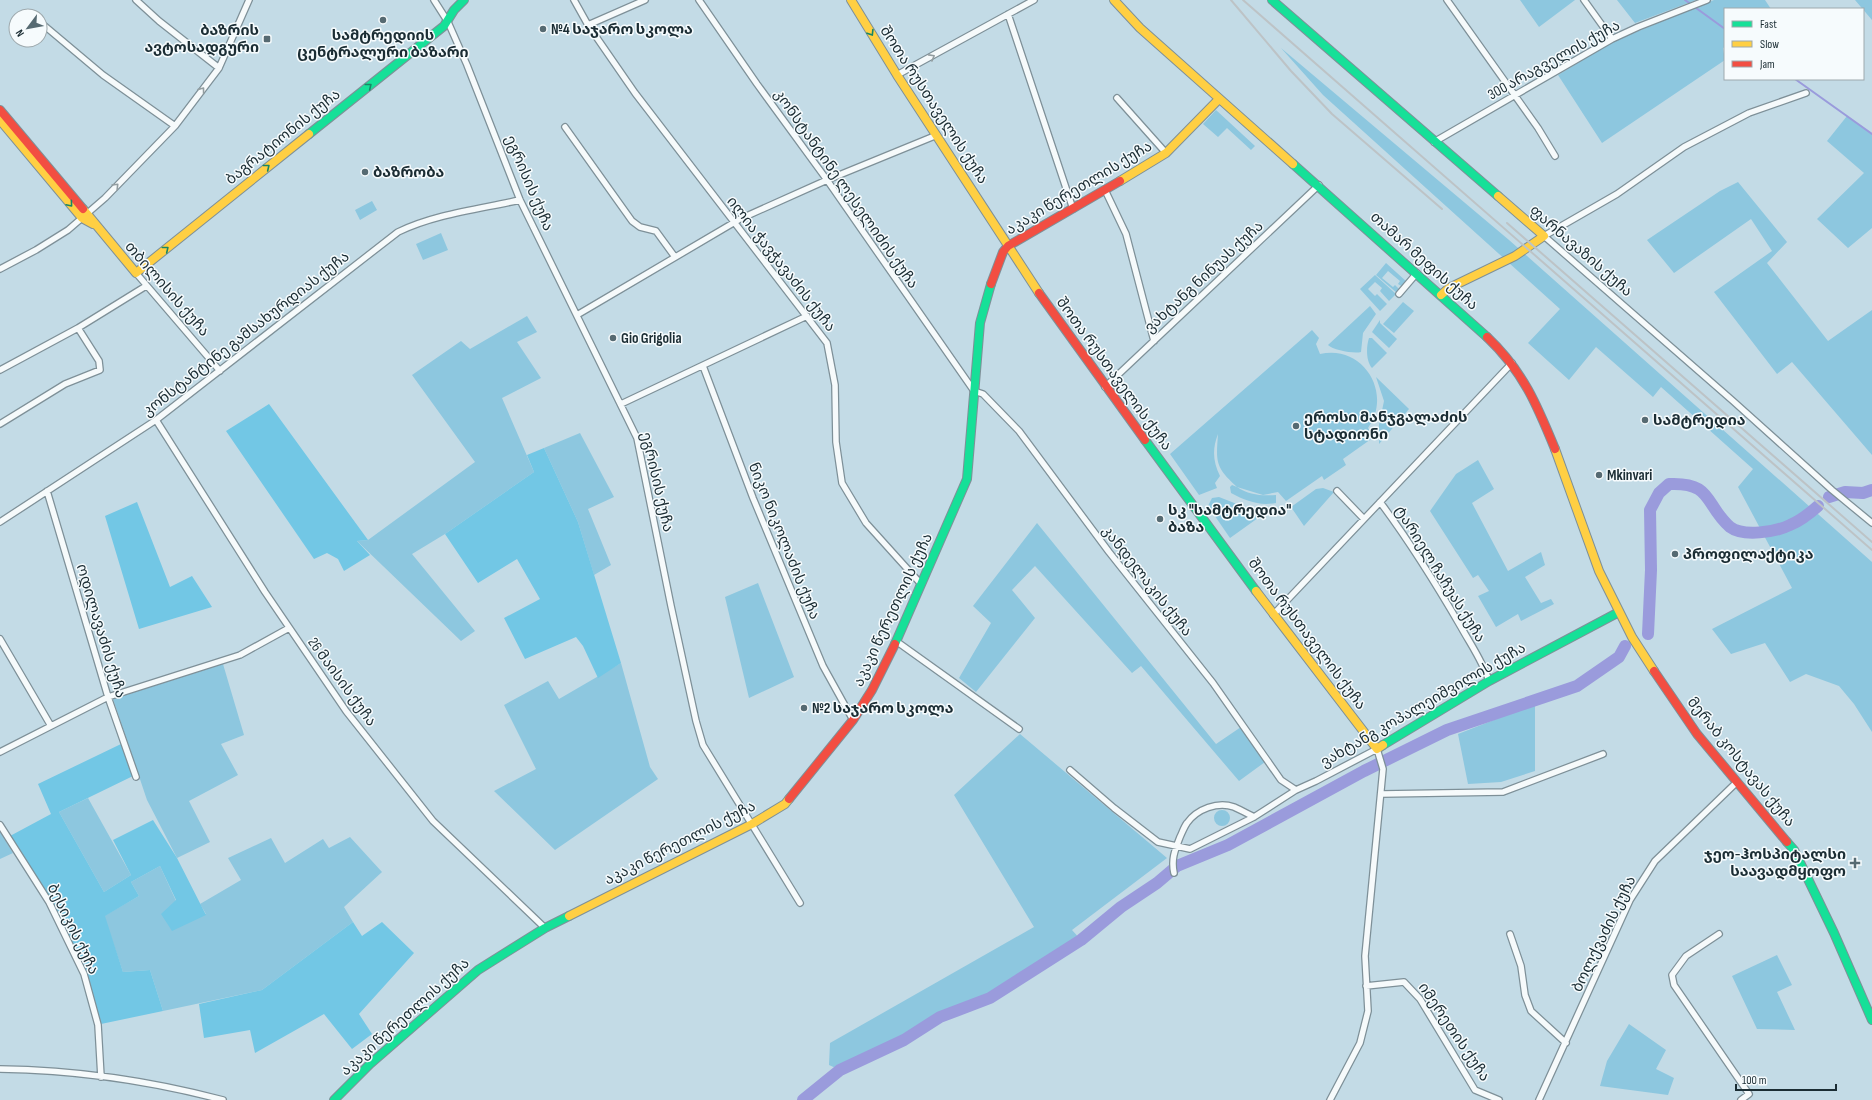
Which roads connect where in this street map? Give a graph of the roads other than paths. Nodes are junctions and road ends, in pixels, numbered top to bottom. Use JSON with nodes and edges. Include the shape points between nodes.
{"nodes":[{"id":1,"x":136,"y":0,"type":"edge"},
{"id":2,"x":249,"y":0,"type":"edge"},
{"id":3,"x":434,"y":0,"type":"edge"},
{"id":4,"x":464,"y":0,"type":"edge"},
{"id":5,"x":574,"y":0,"type":"edge"},
{"id":6,"x":645,"y":0,"type":"edge"},
{"id":7,"x":699,"y":0,"type":"edge"},
{"id":8,"x":851,"y":0,"type":"edge"},
{"id":9,"x":1034,"y":0,"type":"edge"},
{"id":10,"x":1114,"y":0,"type":"edge"},
{"id":11,"x":1272,"y":0,"type":"edge"},
{"id":12,"x":1447,"y":0,"type":"edge"},
{"id":13,"x":1584,"y":0,"type":"edge"},
{"id":14,"x":1707,"y":0,"type":"edge"},
{"id":15,"x":1008,"y":14,"type":"junction"},
{"id":16,"x":448,"y":22,"type":"junction"},
{"id":17,"x":588,"y":25,"type":"junction"},
{"id":18,"x":48,"y":29,"type":"edge"},
{"id":19,"x":1612,"y":39,"type":"junction"},
{"id":20,"x":219,"y":68,"type":"junction"},
{"id":21,"x":897,"y":75,"type":"junction"},
{"id":22,"x":1806,"y":93,"type":"dead end"},
{"id":23,"x":1514,"y":96,"type":"junction"},
{"id":24,"x":1117,"y":98,"type":"dead end"},
{"id":25,"x":1219,"y":99,"type":"junction"},
{"id":26,"x":0,"y":110,"type":"edge"},
{"id":27,"x":0,"y":120,"type":"edge"},
{"id":28,"x":175,"y":126,"type":"junction"},
{"id":29,"x":565,"y":127,"type":"dead end"},
{"id":30,"x":937,"y":135,"type":"junction"},
{"id":31,"x":1434,"y":142,"type":"junction"},
{"id":32,"x":1166,"y":153,"type":"junction"},
{"id":33,"x":1554,"y":156,"type":"dead end"},
{"id":34,"x":827,"y":180,"type":"junction"},
{"id":35,"x":1319,"y":185,"type":"junction"},
{"id":36,"x":1105,"y":190,"type":"junction"},
{"id":37,"x":520,"y":200,"type":"junction"},
{"id":38,"x":1073,"y":209,"type":"junction"},
{"id":39,"x":85,"y":216,"type":"junction"},
{"id":40,"x":735,"y":222,"type":"junction"},
{"id":41,"x":1544,"y":236,"type":"junction"},
{"id":42,"x":1008,"y":246,"type":"junction"},
{"id":43,"x":675,"y":257,"type":"junction"},
{"id":44,"x":0,"y":269,"type":"edge"},
{"id":45,"x":136,"y":273,"type":"junction"},
{"id":46,"x":1417,"y":273,"type":"junction"},
{"id":47,"x":146,"y":286,"type":"junction"},
{"id":48,"x":1399,"y":294,"type":"dead end"},
{"id":49,"x":1441,"y":295,"type":"junction"},
{"id":50,"x":577,"y":315,"type":"junction"},
{"id":51,"x":807,"y":316,"type":"junction"},
{"id":52,"x":78,"y":328,"type":"junction"},
{"id":53,"x":1154,"y":341,"type":"junction"},
{"id":54,"x":1512,"y":363,"type":"junction"},
{"id":55,"x":703,"y":366,"type":"junction"},
{"id":56,"x":0,"y":370,"type":"edge"},
{"id":57,"x":220,"y":371,"type":"junction"},
{"id":58,"x":1105,"y":387,"type":"junction"},
{"id":59,"x":974,"y":392,"type":"junction"},
{"id":60,"x":621,"y":404,"type":"junction"},
{"id":61,"x":156,"y":420,"type":"junction"},
{"id":62,"x":0,"y":424,"type":"edge"},
{"id":63,"x":47,"y":491,"type":"junction"},
{"id":64,"x":1337,"y":491,"type":"dead end"},
{"id":65,"x":1380,"y":502,"type":"junction"},
{"id":66,"x":1364,"y":518,"type":"junction"},
{"id":67,"x":0,"y":522,"type":"edge"},
{"id":68,"x":1872,"y":523,"type":"edge"},
{"id":69,"x":921,"y":584,"type":"junction"},
{"id":70,"x":1619,"y":612,"type":"junction"},
{"id":71,"x":1273,"y":615,"type":"junction"},
{"id":72,"x":288,"y":628,"type":"junction"},
{"id":73,"x":0,"y":640,"type":"edge"},
{"id":74,"x":896,"y":641,"type":"junction"},
{"id":75,"x":1489,"y":681,"type":"junction"},
{"id":76,"x":108,"y":697,"type":"junction"},
{"id":77,"x":853,"y":720,"type":"junction"},
{"id":78,"x":51,"y":726,"type":"junction"},
{"id":79,"x":1019,"y":729,"type":"dead end"},
{"id":80,"x":1377,"y":749,"type":"junction"},
{"id":81,"x":0,"y":752,"type":"edge"},
{"id":82,"x":1603,"y":754,"type":"dead end"},
{"id":83,"x":1070,"y":770,"type":"dead end"},
{"id":84,"x":136,"y":777,"type":"dead end"},
{"id":85,"x":1737,"y":782,"type":"junction"},
{"id":86,"x":1296,"y":790,"type":"junction"},
{"id":87,"x":1382,"y":794,"type":"junction"},
{"id":88,"x":1254,"y":817,"type":"junction"},
{"id":89,"x":752,"y":824,"type":"junction"},
{"id":90,"x":0,"y":825,"type":"edge"},
{"id":91,"x":1176,"y":847,"type":"junction"},
{"id":92,"x":1174,"y":873,"type":"dead end"},
{"id":93,"x":800,"y":903,"type":"dead end"},
{"id":94,"x":544,"y":928,"type":"junction"},
{"id":95,"x":1510,"y":934,"type":"dead end"},
{"id":96,"x":1719,"y":934,"type":"dead end"},
{"id":97,"x":1366,"y":986,"type":"junction"},
{"id":98,"x":1872,"y":1020,"type":"edge"},
{"id":99,"x":1566,"y":1044,"type":"junction"},
{"id":100,"x":0,"y":1069,"type":"edge"},
{"id":101,"x":100,"y":1077,"type":"junction"},
{"id":102,"x":223,"y":1100,"type":"edge"},
{"id":103,"x":334,"y":1100,"type":"edge"},
{"id":104,"x":1330,"y":1100,"type":"edge"},
{"id":105,"x":1499,"y":1100,"type":"edge"},
{"id":106,"x":1539,"y":1100,"type":"edge"},
{"id":107,"x":1740,"y":1100,"type":"edge"}],
"edges":[{"from":1,"to":20,"type":"street"},
{"from":2,"to":20,"type":"street"},
{"from":3,"to":16,"type":"street","name":"ეგრისის ქუჩა"},
{"from":4,"to":16,"type":"street","name":"ბაგრატიონის ქუჩა","via":[[454,10]]},
{"from":5,"to":17,"type":"street","name":"ილია ჭავჭავაძის ქუჩა"},
{"from":6,"to":17,"type":"street"},
{"from":7,"to":34,"type":"street","name":"კონსტანტინე ლესელიძის ქუჩა"},
{"from":8,"to":21,"type":"street","name":"შოთა რუსთაველის ქუჩა","one_way":true},
{"from":9,"to":15,"type":"street"},
{"from":10,"to":25,"type":"street","name":"თამარ მეფის ქუჩა","via":[[1140,28]]},
{"from":11,"to":31,"type":"street","name":"ფარნავაზის ქუჩა"},
{"from":12,"to":23,"type":"street"},
{"from":13,"to":19,"type":"street"},
{"from":14,"to":19,"type":"street","name":"300 არაგველის ქუჩა"},
{"from":21,"to":15,"type":"street","one_way":true},
{"from":15,"to":38,"type":"street"},
{"from":16,"to":37,"type":"street","name":"ეგრისის ქუჩა"},
{"from":45,"to":16,"type":"street","name":"ბაგრატიონის ქუჩა","one_way":true},
{"from":17,"to":40,"type":"street","name":"ილია ჭავჭავაძის ქუჩა","via":[[635,93]]},
{"from":18,"to":28,"type":"street","via":[[103,75]]},
{"from":19,"to":23,"type":"street","name":"300 არაგველის ქუჩა"},
{"from":28,"to":20,"type":"street","one_way":true},
{"from":21,"to":30,"type":"street","name":"შოთა რუსთაველის ქუჩა"},
{"from":22,"to":41,"type":"street","via":[[1749,112],[1684,148],[1617,194]]},
{"from":23,"to":31,"type":"street","name":"300 არაგველის ქუჩა"},
{"from":23,"to":33,"type":"street","via":[[1538,128]]},
{"from":24,"to":32,"type":"street"},
{"from":25,"to":32,"type":"street","name":"აკაკი წერეთლის ქუჩა"},
{"from":25,"to":35,"type":"street","name":"თამარ მეფის ქუჩა"},
{"from":26,"to":39,"type":"street","name":"თბილისის ქუჩა"},
{"from":27,"to":39,"type":"street","name":"თბილისის ქუჩა","one_way":true},
{"from":39,"to":28,"type":"street","one_way":true},
{"from":29,"to":43,"type":"street","via":[[632,221],[640,227],[656,231]]},
{"from":30,"to":34,"type":"street"},
{"from":30,"to":42,"type":"street","name":"შოთა რუსთაველის ქუჩა"},
{"from":31,"to":41,"type":"street","name":"ფარნავაზის ქუჩა"},
{"from":32,"to":36,"type":"street","name":"აკაკი წერეთლის ქუჩა"},
{"from":34,"to":40,"type":"street"},
{"from":34,"to":59,"type":"street","name":"კონსტანტინე ლესელიძის ქუჩა"},
{"from":35,"to":46,"type":"street","name":"თამარ მეფის ქუჩა"},
{"from":35,"to":53,"type":"street","name":"ვახტანგ ნინუას ქუჩა"},
{"from":36,"to":38,"type":"street","name":"აკაკი წერეთლის ქუჩა"},
{"from":36,"to":53,"type":"street","via":[[1126,234]]},
{"from":37,"to":50,"type":"street","name":"ეგრისის ქუჩა"},
{"from":37,"to":57,"type":"street","name":"კონსტანტინე გამსახურდიას ქუჩა","via":[[439,218],[398,232]]},
{"from":38,"to":42,"type":"street","name":"აკაკი წერეთლის ქუჩა"},
{"from":39,"to":44,"type":"street","via":[[68,230]]},
{"from":39,"to":45,"type":"street","name":"თბილისის ქუჩა"},
{"from":40,"to":43,"type":"street"},
{"from":40,"to":51,"type":"street","name":"ილია ჭავჭავაძის ქუჩა"},
{"from":41,"to":49,"type":"street","via":[[1515,256],[1449,288]]},
{"from":41,"to":68,"type":"street","name":"ფარნავაზის ქუჩა"},
{"from":42,"to":58,"type":"street","name":"შოთა რუსთაველის ქუჩა"},
{"from":42,"to":59,"type":"street","name":"აკაკი წერეთლის ქუჩა","via":[[1002,252],[993,275],[980,323]]},
{"from":43,"to":50,"type":"street"},
{"from":45,"to":47,"type":"street","name":"თბილისის ქუჩა"},
{"from":46,"to":48,"type":"street"},
{"from":46,"to":49,"type":"street","name":"თამარ მეფის ქუჩა"},
{"from":47,"to":52,"type":"street"},
{"from":47,"to":57,"type":"street","name":"თბილისის ქუჩა"},
{"from":49,"to":54,"type":"street","name":"თამარ მეფის ქუჩა"},
{"from":50,"to":60,"type":"street","name":"ეგრისის ქუჩა"},
{"from":51,"to":55,"type":"street"},
{"from":51,"to":69,"type":"street","name":"ილია ჭავჭავაძის ქუჩა","via":[[827,343],[835,385],[836,442],[842,483],[866,523]]},
{"from":52,"to":56,"type":"street"},
{"from":52,"to":62,"type":"street","via":[[99,361],[100,370],[65,384]]},
{"from":53,"to":58,"type":"street","name":"ვახტანგ ნინუას ქუჩა"},
{"from":54,"to":65,"type":"street"},
{"from":54,"to":70,"type":"street","name":"თამარ მეფის ქუჩა","via":[[1532,394],[1560,460],[1600,572]]},
{"from":55,"to":60,"type":"street"},
{"from":55,"to":77,"type":"street","name":"ნიკო ნიკოლაძის ქუჩა","via":[[752,498],[823,666]]},
{"from":57,"to":61,"type":"street","name":"კონსტანტინე გამსახურდიას ქუჩა"},
{"from":58,"to":71,"type":"street","name":"შოთა რუსთაველის ქუჩა"},
{"from":59,"to":69,"type":"street","name":"აკაკი წერეთლის ქუჩა","via":[[967,479]]},
{"from":59,"to":86,"type":"street","name":"კანდელაკის ქუჩა","via":[[983,394],[1019,431],[1212,684],[1281,780]]},
{"from":60,"to":89,"type":"street","name":"ეგრისის ქუჩა","via":[[637,438],[703,745]]},
{"from":61,"to":63,"type":"street","name":"კონსტანტინე გამსახურდიას ქუჩა"},
{"from":61,"to":72,"type":"street","name":"26 მაისის ქუჩა"},
{"from":63,"to":67,"type":"street","name":"კონსტანტინე გამსახურდიას ქუჩა"},
{"from":63,"to":76,"type":"street","name":"ოდილავაძის ქუჩა"},
{"from":64,"to":66,"type":"street"},
{"from":65,"to":66,"type":"street"},
{"from":65,"to":75,"type":"street","name":"ტარიელ ჩაჩუას ქუჩა","via":[[1407,537],[1481,662]]},
{"from":66,"to":71,"type":"street"},
{"from":69,"to":74,"type":"street","name":"აკაკი წერეთლის ქუჩა"},
{"from":70,"to":75,"type":"street","name":"ვახტანგ კოპალეიშვილის ქუჩა"},
{"from":70,"to":85,"type":"street","name":"მერაბ კოსტავას ქუჩა","via":[[1671,697],[1697,734]]},
{"from":71,"to":80,"type":"street","name":"შოთა რუსთაველის ქუჩა"},
{"from":72,"to":76,"type":"street","via":[[240,655]]},
{"from":72,"to":94,"type":"street","name":"26 მაისის ქუჩა","via":[[346,711],[433,821]]},
{"from":73,"to":78,"type":"street"},
{"from":74,"to":77,"type":"street","name":"აკაკი წერეთლის ქუჩა","via":[[872,690]]},
{"from":74,"to":79,"type":"street"},
{"from":75,"to":80,"type":"street","name":"ვახტანგ კოპალეიშვილის ქუჩა"},
{"from":76,"to":78,"type":"street"},
{"from":76,"to":84,"type":"street","name":"ოდილავაძის ქუჩა"},
{"from":77,"to":89,"type":"street","name":"აკაკი წერეთლის ქუჩა","via":[[785,804]]},
{"from":78,"to":81,"type":"street"},
{"from":80,"to":86,"type":"street","name":"ვახტანგ კოპალეიშვილის ქუჩა"},
{"from":80,"to":87,"type":"street","via":[[1384,769]]},
{"from":82,"to":87,"type":"street","via":[[1503,792]]},
{"from":83,"to":91,"type":"street","name":"ვახტანგ კოპალეიშვილის ქუჩა","via":[[1158,842]]},
{"from":85,"to":98,"type":"street","name":"მერაბ კოსტავას ქუჩა","via":[[1794,850]]},
{"from":85,"to":99,"type":"street","name":"ბოლქვაძის ქუჩა","via":[[1654,861],[1630,900]]},
{"from":86,"to":88,"type":"street","name":"ვახტანგ კოპალეიშვილის ქუჩა"},
{"from":87,"to":97,"type":"street","via":[[1365,956]]},
{"from":88,"to":91,"type":"street","name":"ვახტანგ კოპალეიშვილის ქუჩა","via":[[1190,849]]},
{"from":88,"to":91,"type":"street","via":[[1233,807],[1221,805],[1203,809],[1186,824]]},
{"from":89,"to":93,"type":"street","name":"ეგრისის ქუჩა"},
{"from":89,"to":94,"type":"street","name":"აკაკი წერეთლის ქუჩა"},
{"from":90,"to":101,"type":"street","name":"ბესიკის ქუჩა","via":[[49,902],[84,974],[98,1025]]},
{"from":91,"to":92,"type":"street","via":[[1172,858]]},
{"from":94,"to":103,"type":"street","name":"აკაკი წერეთლის ქუჩა","via":[[478,970],[370,1064]]},
{"from":95,"to":99,"type":"street","via":[[1521,966],[1525,995],[1531,1011]]},
{"from":96,"to":107,"type":"street","via":[[1686,956],[1672,975],[1674,985],[1749,1094]]},
{"from":97,"to":104,"type":"street","via":[[1368,1012],[1360,1043]]},
{"from":97,"to":105,"type":"street","name":"იმერეთის ქუჩა","via":[[1404,982],[1420,999],[1475,1090]]},
{"from":99,"to":106,"type":"street","name":"ბოლქვაძის ქუჩა"},
{"from":100,"to":101,"type":"street","via":[[47,1070]]},
{"from":101,"to":102,"type":"street","via":[[181,1088]]}]}
